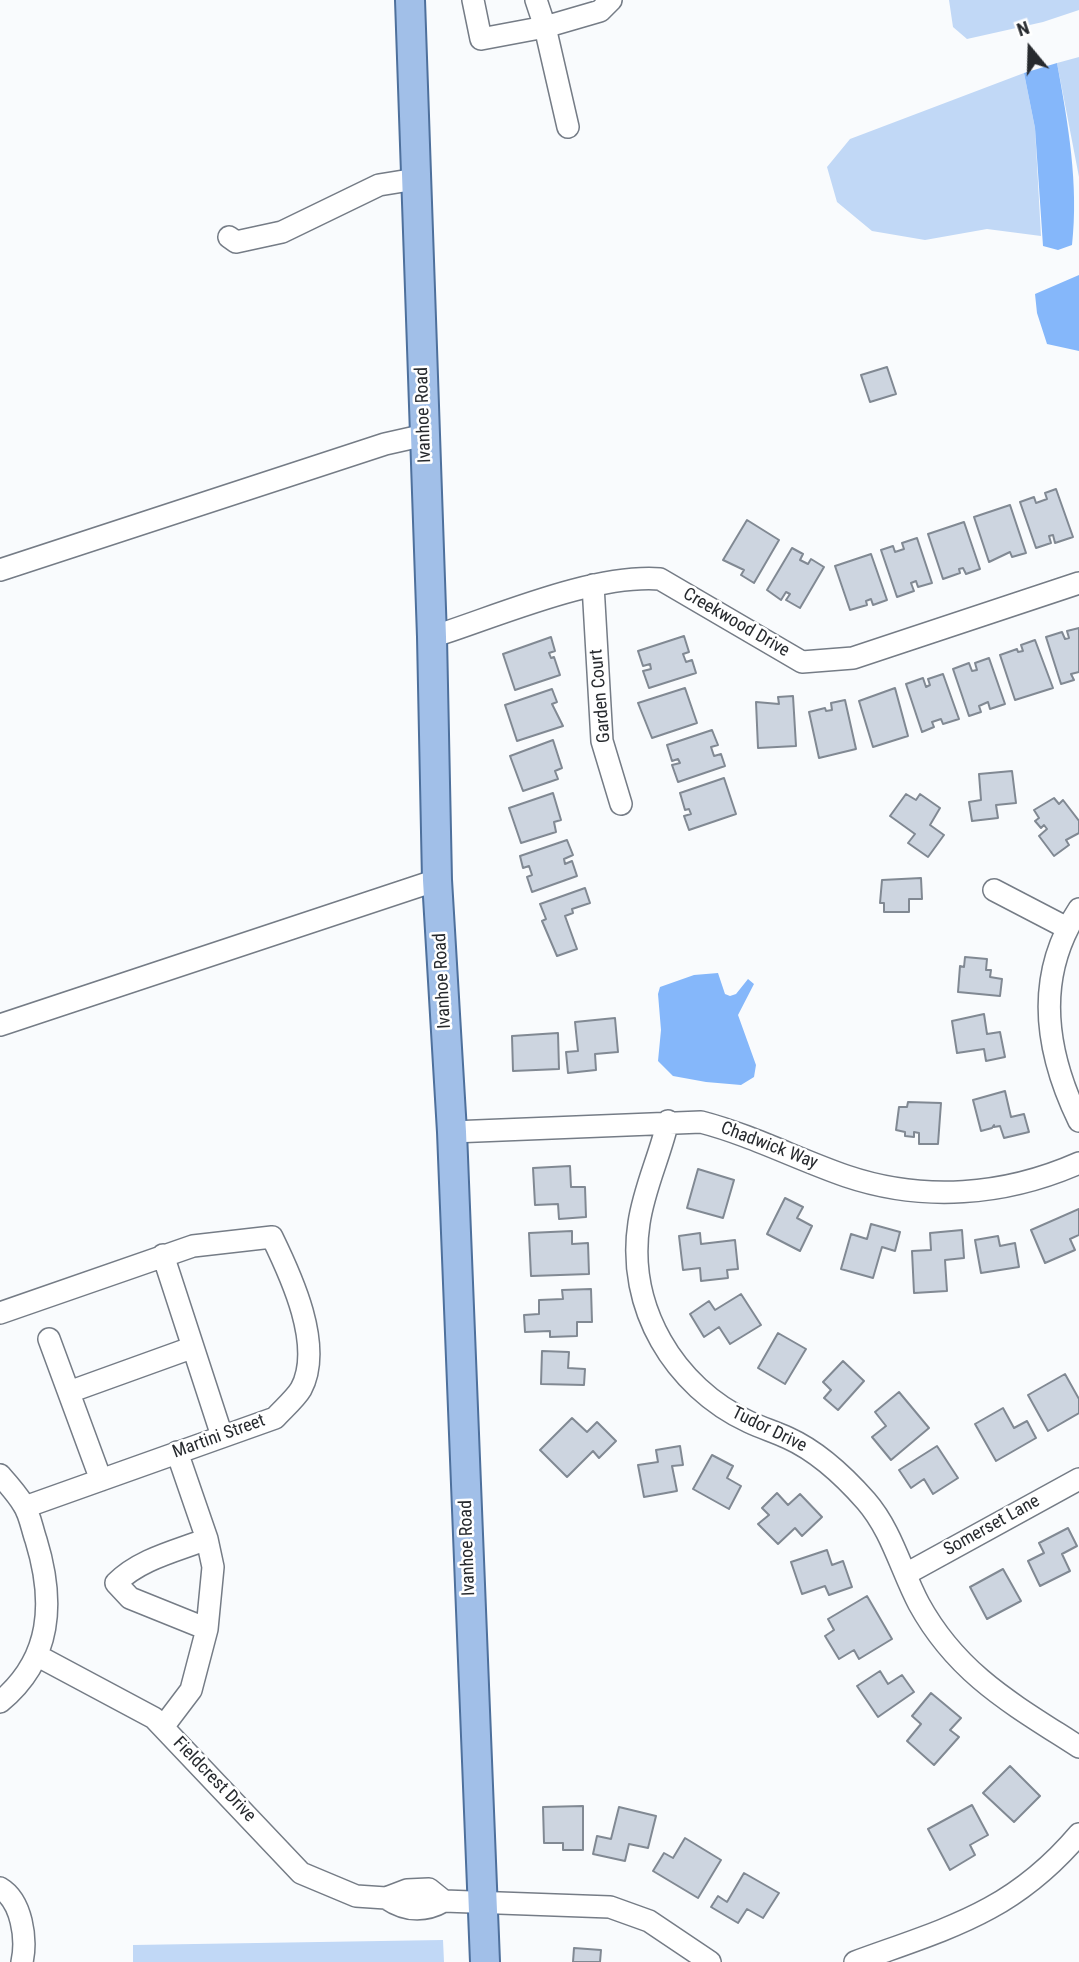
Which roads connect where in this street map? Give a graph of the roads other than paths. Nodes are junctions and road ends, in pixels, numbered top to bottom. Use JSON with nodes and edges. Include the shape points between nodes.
{"nodes":[{"id":1,"x":410,"y":0,"type":"edge"},
{"id":2,"x":473,"y":0,"type":"edge"},
{"id":3,"x":536,"y":0,"type":"edge"},
{"id":4,"x":611,"y":0,"type":"edge"},
{"id":5,"x":545,"y":27,"type":"junction"},
{"id":6,"x":568,"y":127,"type":"dead end"},
{"id":7,"x":416,"y":179,"type":"junction"},
{"id":8,"x":229,"y":237,"type":"dead end"},
{"id":9,"x":425,"y":435,"type":"junction"},
{"id":10,"x":0,"y":570,"type":"edge"},
{"id":11,"x":1079,"y":583,"type":"edge"},
{"id":12,"x":593,"y":585,"type":"junction"},
{"id":13,"x":432,"y":638,"type":"junction"},
{"id":14,"x":621,"y":804,"type":"dead end"},
{"id":15,"x":437,"y":880,"type":"junction"},
{"id":16,"x":994,"y":890,"type":"dead end"},
{"id":17,"x":1079,"y":909,"type":"edge"},
{"id":18,"x":1067,"y":928,"type":"junction"},
{"id":19,"x":0,"y":1025,"type":"edge"},
{"id":20,"x":668,"y":1121,"type":"junction"},
{"id":21,"x":1079,"y":1121,"type":"edge"},
{"id":22,"x":452,"y":1132,"type":"junction"},
{"id":23,"x":1079,"y":1163,"type":"edge"},
{"id":24,"x":163,"y":1255,"type":"junction"},
{"id":25,"x":0,"y":1312,"type":"edge"},
{"id":26,"x":49,"y":1339,"type":"dead end"},
{"id":27,"x":191,"y":1348,"type":"junction"},
{"id":28,"x":69,"y":1392,"type":"junction"},
{"id":29,"x":222,"y":1436,"type":"junction"},
{"id":30,"x":177,"y":1452,"type":"junction"},
{"id":31,"x":0,"y":1475,"type":"edge"},
{"id":32,"x":1079,"y":1479,"type":"edge"},
{"id":33,"x":101,"y":1480,"type":"junction"},
{"id":34,"x":25,"y":1507,"type":"junction"},
{"id":35,"x":207,"y":1539,"type":"junction"},
{"id":36,"x":906,"y":1574,"type":"junction"},
{"id":37,"x":207,"y":1629,"type":"junction"},
{"id":38,"x":38,"y":1657,"type":"junction"},
{"id":39,"x":0,"y":1702,"type":"edge"},
{"id":40,"x":163,"y":1727,"type":"junction"},
{"id":41,"x":1079,"y":1747,"type":"edge"},
{"id":42,"x":1079,"y":1834,"type":"edge"},
{"id":43,"x":0,"y":1888,"type":"edge"},
{"id":44,"x":482,"y":1901,"type":"junction"},
{"id":45,"x":22,"y":1962,"type":"edge"},
{"id":46,"x":485,"y":1962,"type":"edge"},
{"id":47,"x":710,"y":1962,"type":"edge"},
{"id":48,"x":855,"y":1962,"type":"edge"}],
"edges":[{"from":1,"to":7,"type":"main road","name":"Ivanhoe Road"},
{"from":2,"to":5,"type":"street","via":[[481,39]]},
{"from":3,"to":5,"type":"street"},
{"from":4,"to":5,"type":"street","via":[[600,12]]},
{"from":5,"to":6,"type":"street"},
{"from":7,"to":8,"type":"street","via":[[379,185],[270,236],[236,243]]},
{"from":7,"to":9,"type":"main road","name":"Ivanhoe Road"},
{"from":9,"to":10,"type":"street","via":[[385,444]]},
{"from":9,"to":13,"type":"main road","name":"Ivanhoe Road"},
{"from":11,"to":12,"type":"street","name":"Creekwood Drive","via":[[853,659],[802,662],[660,579],[639,577]]},
{"from":12,"to":13,"type":"street","name":"Creekwood Drive"},
{"from":12,"to":14,"type":"street","name":"Garden Court","via":[[602,741]]},
{"from":13,"to":15,"type":"main road","name":"Ivanhoe Road"},
{"from":15,"to":19,"type":"street"},
{"from":15,"to":22,"type":"main road","name":"Ivanhoe Road"},
{"from":16,"to":18,"type":"street"},
{"from":17,"to":18,"type":"street"},
{"from":18,"to":21,"type":"street","via":[[1048,987],[1048,1020],[1054,1058]]},
{"from":20,"to":22,"type":"street","name":"Chadwick Way"},
{"from":20,"to":23,"type":"street","name":"Chadwick Way","via":[[701,1122],[735,1131],[844,1175],[919,1193],[994,1189]]},
{"from":20,"to":36,"type":"street","name":"Tudor Drive","via":[[646,1191],[637,1243],[640,1283],[663,1346],[713,1402],[790,1438],[834,1467],[887,1531]]},
{"from":22,"to":44,"type":"main road","name":"Ivanhoe Road"},
{"from":24,"to":25,"type":"street","name":"Martini Street"},
{"from":24,"to":27,"type":"street"},
{"from":24,"to":29,"type":"street","name":"Martini Street","via":[[192,1246],[272,1237],[291,1275],[309,1352],[301,1388],[275,1418]]},
{"from":26,"to":28,"type":"street"},
{"from":27,"to":28,"type":"street"},
{"from":27,"to":29,"type":"street"},
{"from":28,"to":33,"type":"street"},
{"from":29,"to":30,"type":"street","name":"Martini Street"},
{"from":30,"to":33,"type":"street","name":"Martini Street"},
{"from":30,"to":35,"type":"street"},
{"from":31,"to":34,"type":"street"},
{"from":32,"to":36,"type":"street","name":"Somerset Lane"},
{"from":33,"to":34,"type":"street","name":"Martini Street"},
{"from":34,"to":38,"type":"street","via":[[48,1595]]},
{"from":35,"to":37,"type":"street","via":[[213,1567]]},
{"from":35,"to":37,"type":"street","via":[[145,1562],[116,1583],[130,1598]]},
{"from":36,"to":41,"type":"street","name":"Tudor Drive","via":[[934,1630],[963,1667],[994,1693]]},
{"from":37,"to":40,"type":"street","via":[[191,1690]]},
{"from":38,"to":39,"type":"street","via":[[19,1686]]},
{"from":38,"to":40,"type":"street","name":"Fieldcrest Drive"},
{"from":40,"to":44,"type":"street","name":"Fieldcrest Drive","via":[[301,1873],[356,1896],[386,1898],[402,1909],[432,1908],[444,1900]]},
{"from":42,"to":48,"type":"street","via":[[1027,1886],[995,1908]]},
{"from":43,"to":45,"type":"street","via":[[10,1894],[22,1924]]},
{"from":44,"to":46,"type":"main road","name":"Ivanhoe Road"},
{"from":44,"to":47,"type":"street","via":[[618,1909],[649,1921]]}]}
